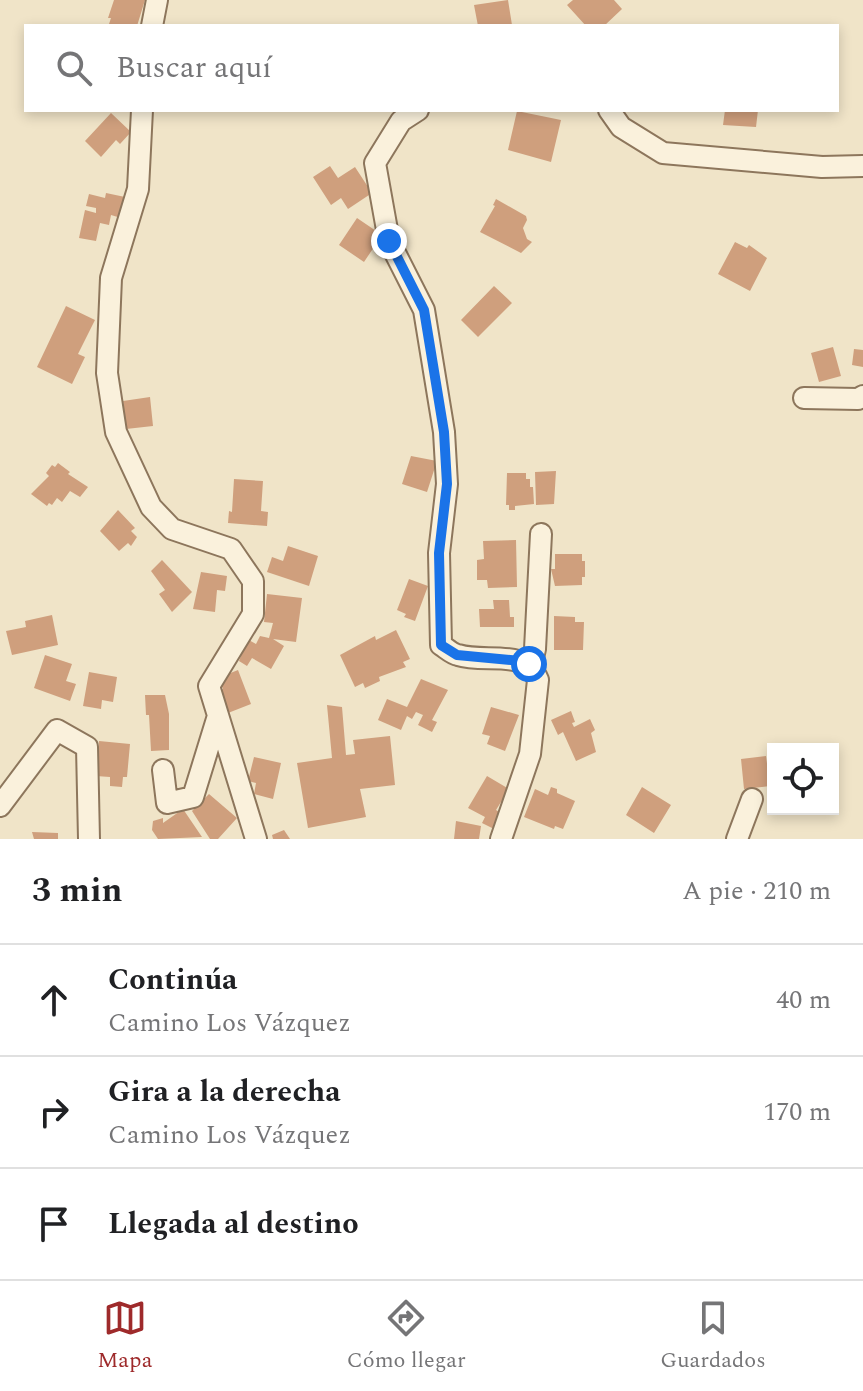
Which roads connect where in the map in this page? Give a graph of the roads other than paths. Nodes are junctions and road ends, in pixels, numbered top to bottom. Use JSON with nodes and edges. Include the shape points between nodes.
{"nodes":[{"id":1,"x":157,"y":0,"type":"edge"},
{"id":2,"x":152,"y":24,"type":"edge"},
{"id":3,"x":142,"y":112,"type":"edge"},
{"id":4,"x":415,"y":112,"type":"edge"},
{"id":5,"x":610,"y":112,"type":"edge"},
{"id":6,"x":863,"y":166,"type":"edge"},
{"id":7,"x":863,"y":396,"type":"edge"},
{"id":8,"x":804,"y":398,"type":"dead end"},
{"id":9,"x":541,"y":534,"type":"dead end"},
{"id":10,"x":529,"y":664,"type":"junction"},
{"id":11,"x":217,"y":719,"type":"junction"},
{"id":12,"x":163,"y":770,"type":"dead end"},
{"id":13,"x":752,"y":799,"type":"dead end"},
{"id":14,"x":0,"y":806,"type":"edge"},
{"id":15,"x":89,"y":839,"type":"edge"},
{"id":16,"x":256,"y":839,"type":"edge"},
{"id":17,"x":501,"y":839,"type":"edge"},
{"id":18,"x":737,"y":839,"type":"edge"}],
"edges":[{"from":1,"to":2,"type":"street"},
{"from":3,"to":11,"type":"street","via":[[138,189],[111,278],[107,373],[116,432],[151,507],[172,529],[231,549],[253,581],[253,614],[209,686]]},
{"from":4,"to":10,"type":"street","via":[[401,121],[375,163],[389,241],[424,310],[444,432],[441,645],[457,655]]},
{"from":5,"to":6,"type":"street","via":[[621,127],[663,153]]},
{"from":7,"to":8,"type":"street"},
{"from":9,"to":10,"type":"street","via":[[535,649]]},
{"from":10,"to":17,"type":"street","via":[[538,680],[530,754]]},
{"from":11,"to":12,"type":"street","via":[[193,797],[167,803]]},
{"from":11,"to":16,"type":"street"},
{"from":13,"to":18,"type":"street"},
{"from":14,"to":15,"type":"street","via":[[57,730],[87,747]]}]}
